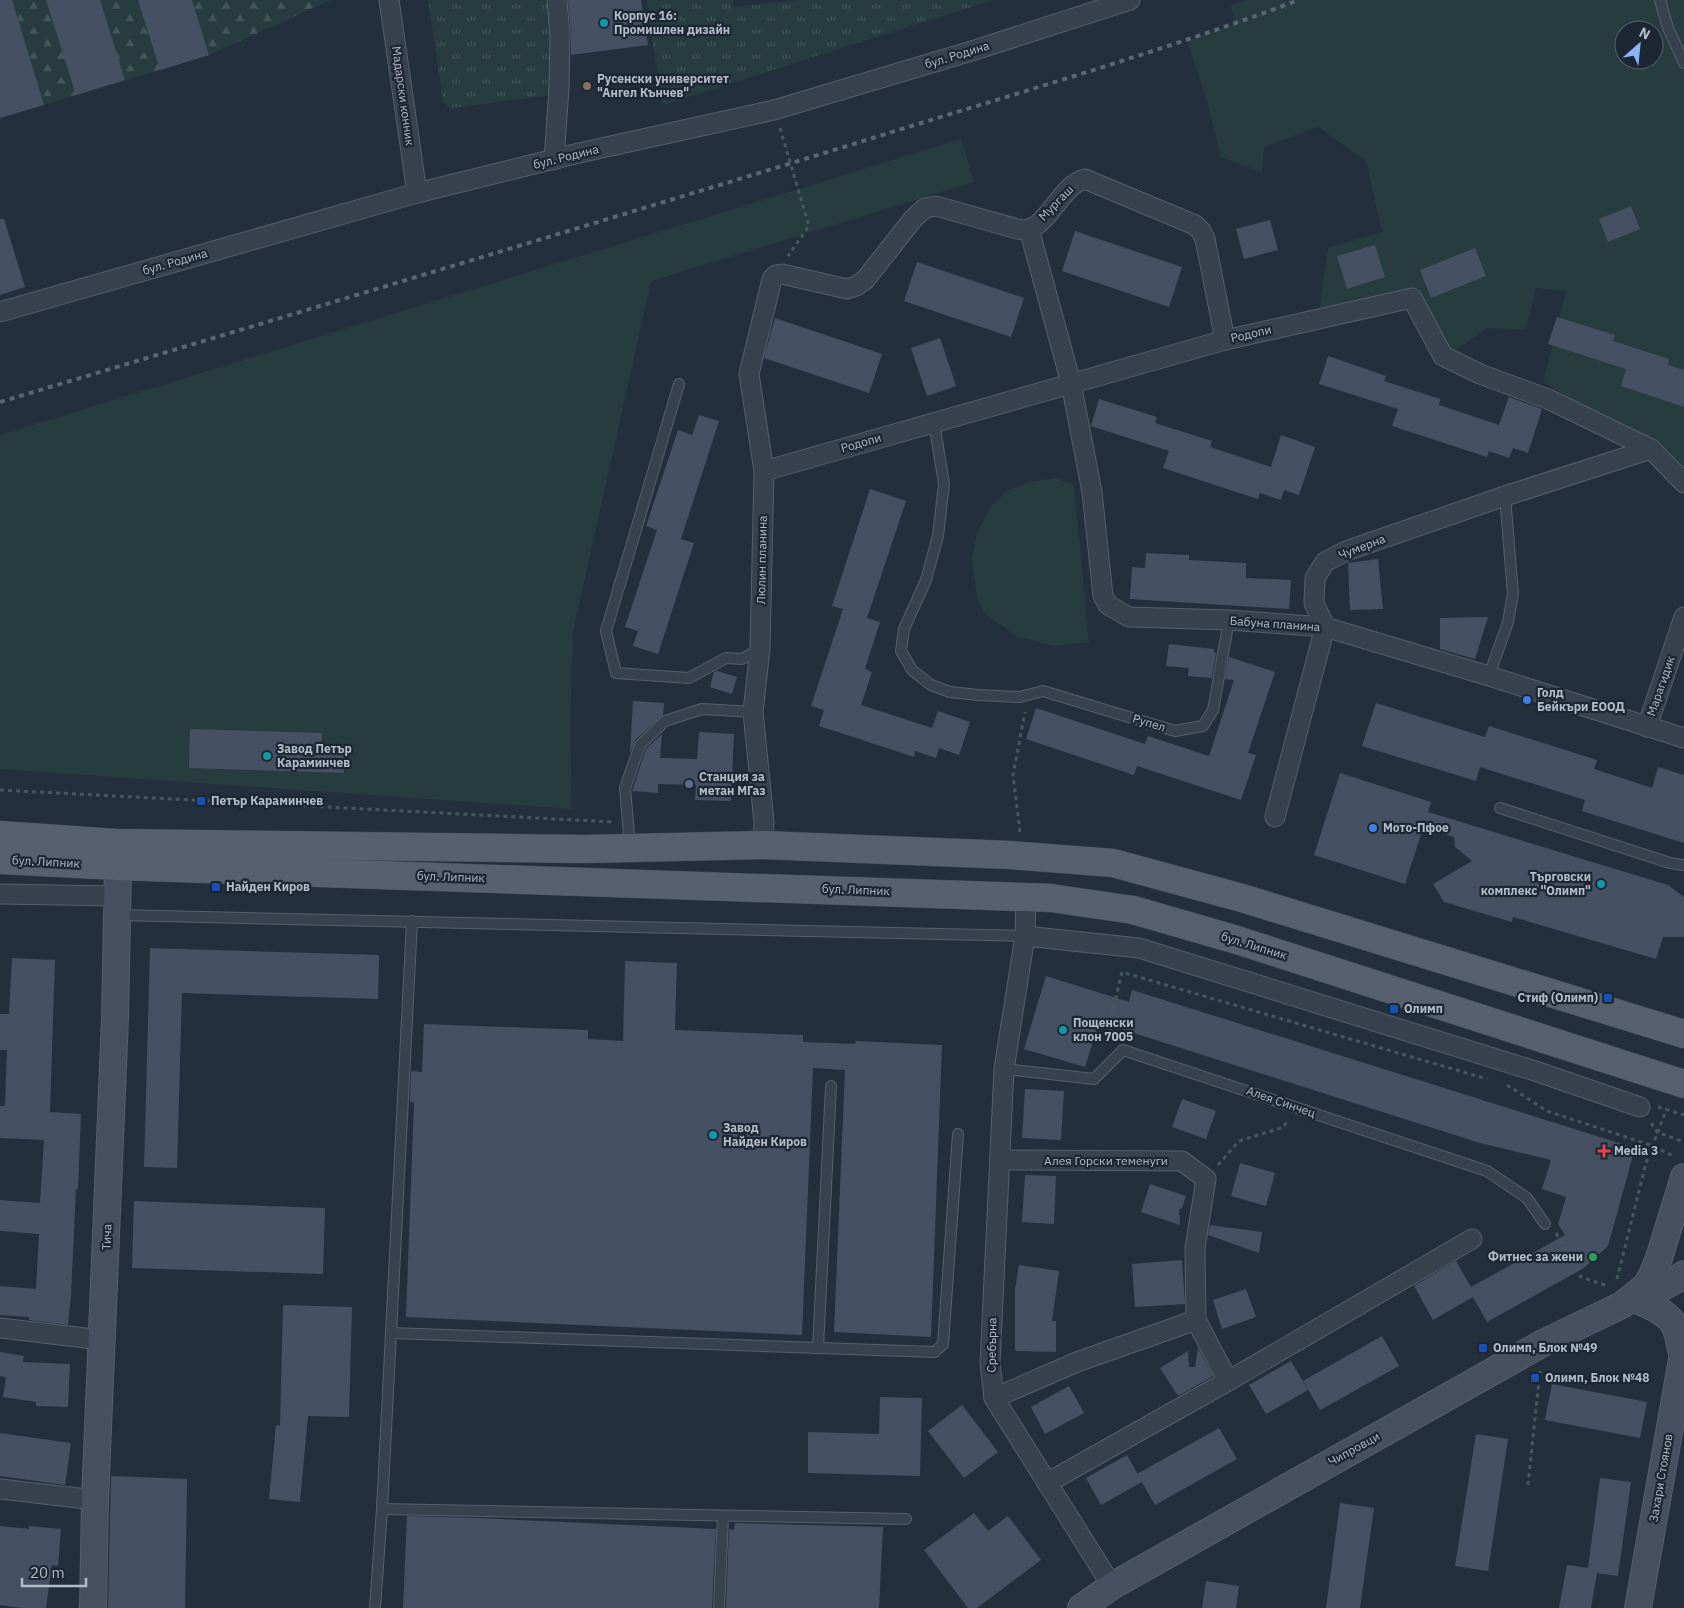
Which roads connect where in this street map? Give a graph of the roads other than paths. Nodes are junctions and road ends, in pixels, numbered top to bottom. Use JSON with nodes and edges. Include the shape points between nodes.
{"nodes":[{"id":1,"x":390,"y":0,"type":"edge"},
{"id":2,"x":557,"y":0,"type":"edge"},
{"id":3,"x":1130,"y":0,"type":"edge"},
{"id":4,"x":1660,"y":0,"type":"edge"},
{"id":5,"x":1684,"y":63,"type":"edge"},
{"id":6,"x":554,"y":160,"type":"junction"},
{"id":7,"x":417,"y":193,"type":"junction"},
{"id":8,"x":1029,"y":229,"type":"junction"},
{"id":9,"x":772,"y":279,"type":"joint"},
{"id":10,"x":0,"y":312,"type":"edge"},
{"id":11,"x":1225,"y":340,"type":"junction"},
{"id":12,"x":1070,"y":383,"type":"junction"},
{"id":13,"x":679,"y":384,"type":"dead end"},
{"id":14,"x":934,"y":422,"type":"junction"},
{"id":15,"x":1651,"y":449,"type":"junction"},
{"id":16,"x":764,"y":471,"type":"junction"},
{"id":17,"x":1684,"y":483,"type":"edge"},
{"id":18,"x":1505,"y":496,"type":"junction"},
{"id":19,"x":1684,"y":617,"type":"edge"},
{"id":20,"x":1229,"y":620,"type":"junction"},
{"id":21,"x":1325,"y":628,"type":"junction"},
{"id":22,"x":760,"y":649,"type":"junction"},
{"id":23,"x":1489,"y":676,"type":"junction"},
{"id":24,"x":753,"y":712,"type":"junction"},
{"id":25,"x":1647,"y":727,"type":"junction"},
{"id":26,"x":1684,"y":738,"type":"edge"},
{"id":27,"x":1500,"y":808,"type":"dead end"},
{"id":28,"x":1275,"y":816,"type":"dead end"},
{"id":29,"x":0,"y":835,"type":"edge"},
{"id":30,"x":763,"y":845,"type":"junction"},
{"id":31,"x":630,"y":848,"type":"junction"},
{"id":32,"x":0,"y":860,"type":"edge"},
{"id":33,"x":1684,"y":865,"type":"edge"},
{"id":34,"x":118,"y":866,"type":"junction"},
{"id":35,"x":0,"y":894,"type":"edge"},
{"id":36,"x":1026,"y":896,"type":"junction"},
{"id":37,"x":118,"y":906,"type":"junction"},
{"id":38,"x":412,"y":921,"type":"junction"},
{"id":39,"x":1025,"y":936,"type":"junction"},
{"id":40,"x":1684,"y":1034,"type":"edge"},
{"id":41,"x":1004,"y":1069,"type":"junction"},
{"id":42,"x":1681,"y":1083,"type":"edge"},
{"id":43,"x":830,"y":1086,"type":"dead end"},
{"id":44,"x":1640,"y":1107,"type":"road end"},
{"id":45,"x":958,"y":1134,"type":"dead end"},
{"id":46,"x":1000,"y":1160,"type":"junction"},
{"id":47,"x":1680,"y":1168,"type":"edge"},
{"id":48,"x":1545,"y":1224,"type":"road end"},
{"id":49,"x":1472,"y":1239,"type":"dead end"},
{"id":50,"x":1684,"y":1274,"type":"edge"},
{"id":51,"x":1623,"y":1297,"type":"junction"},
{"id":52,"x":1196,"y":1320,"type":"junction"},
{"id":53,"x":0,"y":1328,"type":"edge"},
{"id":54,"x":391,"y":1333,"type":"junction"},
{"id":55,"x":102,"y":1340,"type":"junction"},
{"id":56,"x":818,"y":1348,"type":"junction"},
{"id":57,"x":1683,"y":1353,"type":"edge"},
{"id":58,"x":1228,"y":1381,"type":"junction"},
{"id":59,"x":994,"y":1398,"type":"junction"},
{"id":60,"x":1047,"y":1482,"type":"junction"},
{"id":61,"x":0,"y":1489,"type":"edge"},
{"id":62,"x":95,"y":1500,"type":"junction"},
{"id":63,"x":382,"y":1508,"type":"junction"},
{"id":64,"x":723,"y":1516,"type":"junction"},
{"id":65,"x":906,"y":1519,"type":"dead end"},
{"id":66,"x":1112,"y":1586,"type":"junction"},
{"id":67,"x":93,"y":1608,"type":"edge"},
{"id":68,"x":376,"y":1608,"type":"edge"},
{"id":69,"x":719,"y":1608,"type":"edge"},
{"id":70,"x":1081,"y":1608,"type":"edge"},
{"id":71,"x":1638,"y":1608,"type":"edge"}],
"edges":[{"from":1,"to":7,"type":"street","name":"Мадарски конник"},
{"from":2,"to":6,"type":"street","via":[[560,88]]},
{"from":3,"to":6,"type":"street","name":"бул. Родина","via":[[774,110]]},
{"from":4,"to":5,"type":"lane"},
{"from":6,"to":7,"type":"street","name":"бул. Родина"},
{"from":7,"to":10,"type":"street","name":"бул. Родина"},
{"from":8,"to":9,"type":"street","name":"Мургаш","via":[[1016,229],[936,206],[924,208],[865,280],[856,286],[847,289],[782,274]]},
{"from":8,"to":11,"type":"street","name":"Мургаш","via":[[1073,184],[1085,179],[1195,225],[1205,239]]},
{"from":8,"to":12,"type":"street"},
{"from":9,"to":16,"type":"street","name":"Люлин планина","via":[[749,374]]},
{"from":11,"to":12,"type":"street","name":"Родопи"},
{"from":11,"to":15,"type":"street","name":"Родопи","via":[[1412,298],[1443,356],[1480,374],[1548,399]]},
{"from":12,"to":14,"type":"street","name":"Родопи"},
{"from":12,"to":20,"type":"street","name":"Бабуна планина","via":[[1092,492],[1103,596],[1108,605],[1129,617]]},
{"from":13,"to":22,"type":"lane","via":[[606,631],[616,673],[688,678],[726,658],[742,659]]},
{"from":14,"to":16,"type":"street","name":"Родопи"},
{"from":14,"to":20,"type":"lane","name":"Рупел","via":[[944,484],[938,536],[926,580],[904,629],[901,651],[912,670],[932,685],[950,692],[1020,697],[1043,691],[1175,731],[1203,726],[1213,710]]},
{"from":15,"to":17,"type":"street","name":"Родопи"},
{"from":15,"to":18,"type":"street","name":"Чумерна"},
{"from":16,"to":22,"type":"street","name":"Люлин планина"},
{"from":18,"to":21,"type":"street","name":"Чумерна","via":[[1346,551],[1325,562],[1315,578],[1314,603]]},
{"from":18,"to":23,"type":"lane","via":[[1513,594],[1508,622]]},
{"from":19,"to":25,"type":"street","name":"Марагидик"},
{"from":20,"to":21,"type":"street","name":"Бабуна планина"},
{"from":21,"to":23,"type":"street","name":"Бабуна планина"},
{"from":21,"to":28,"type":"street"},
{"from":22,"to":24,"type":"street","name":"Люлин планина"},
{"from":23,"to":25,"type":"street","name":"Бабуна планина"},
{"from":24,"to":30,"type":"street","name":"Люлин планина","via":[[764,822]]},
{"from":24,"to":31,"type":"lane","via":[[702,709],[665,721],[640,745],[625,788]]},
{"from":25,"to":26,"type":"street","name":"Бабуна планина"},
{"from":27,"to":33,"type":"lane"},
{"from":29,"to":31,"type":"main road","name":"бул. Липник","via":[[116,843]]},
{"from":30,"to":31,"type":"main road","name":"бул. Липник"},
{"from":30,"to":40,"type":"main road","name":"бул. Липник","via":[[1010,855],[1113,863],[1242,898]]},
{"from":32,"to":34,"type":"main road","name":"бул. Липник"},
{"from":34,"to":36,"type":"main road","name":"бул. Липник"},
{"from":34,"to":37,"type":"street","name":"Тича"},
{"from":35,"to":37,"type":"street"},
{"from":36,"to":39,"type":"street","name":"Сребърна"},
{"from":36,"to":42,"type":"main road","name":"бул. Липник","via":[[1133,910],[1237,940]]},
{"from":37,"to":38,"type":"lane"},
{"from":37,"to":55,"type":"street","name":"Тича"},
{"from":38,"to":39,"type":"lane"},
{"from":38,"to":54,"type":"lane"},
{"from":39,"to":41,"type":"street","name":"Сребърна"},
{"from":39,"to":44,"type":"street","via":[[1139,948],[1535,1071]]},
{"from":41,"to":46,"type":"street","name":"Сребърна"},
{"from":41,"to":48,"type":"lane","name":"Алея Синчец","via":[[1094,1079],[1123,1050],[1488,1171],[1527,1198]]},
{"from":43,"to":56,"type":"lane"},
{"from":45,"to":56,"type":"lane","via":[[943,1344],[935,1352]]},
{"from":46,"to":52,"type":"street","name":"Алея Горски теменуги","via":[[1182,1161],[1206,1178],[1194,1248]]},
{"from":46,"to":59,"type":"street","name":"Сребърна","via":[[990,1363]]},
{"from":47,"to":51,"type":"street","via":[[1659,1258],[1646,1286]]},
{"from":49,"to":58,"type":"street"},
{"from":50,"to":51,"type":"street","via":[[1657,1290]]},
{"from":51,"to":57,"type":"street","via":[[1666,1317],[1674,1325]]},
{"from":51,"to":66,"type":"street","name":"Чипровци"},
{"from":52,"to":58,"type":"street"},
{"from":52,"to":59,"type":"street","via":[[1077,1362]]},
{"from":53,"to":55,"type":"street"},
{"from":54,"to":56,"type":"lane"},
{"from":54,"to":63,"type":"lane"},
{"from":55,"to":62,"type":"street","name":"Тича"},
{"from":57,"to":71,"type":"street","name":"Захари Стоянов"},
{"from":58,"to":60,"type":"street"},
{"from":59,"to":60,"type":"street","name":"Сребърна"},
{"from":60,"to":66,"type":"street","name":"Сребърна"},
{"from":61,"to":62,"type":"street"},
{"from":62,"to":67,"type":"street","name":"Тича"},
{"from":63,"to":64,"type":"lane"},
{"from":63,"to":68,"type":"lane"},
{"from":64,"to":65,"type":"lane"},
{"from":64,"to":69,"type":"lane"},
{"from":66,"to":70,"type":"street","name":"Чипровци"}]}
